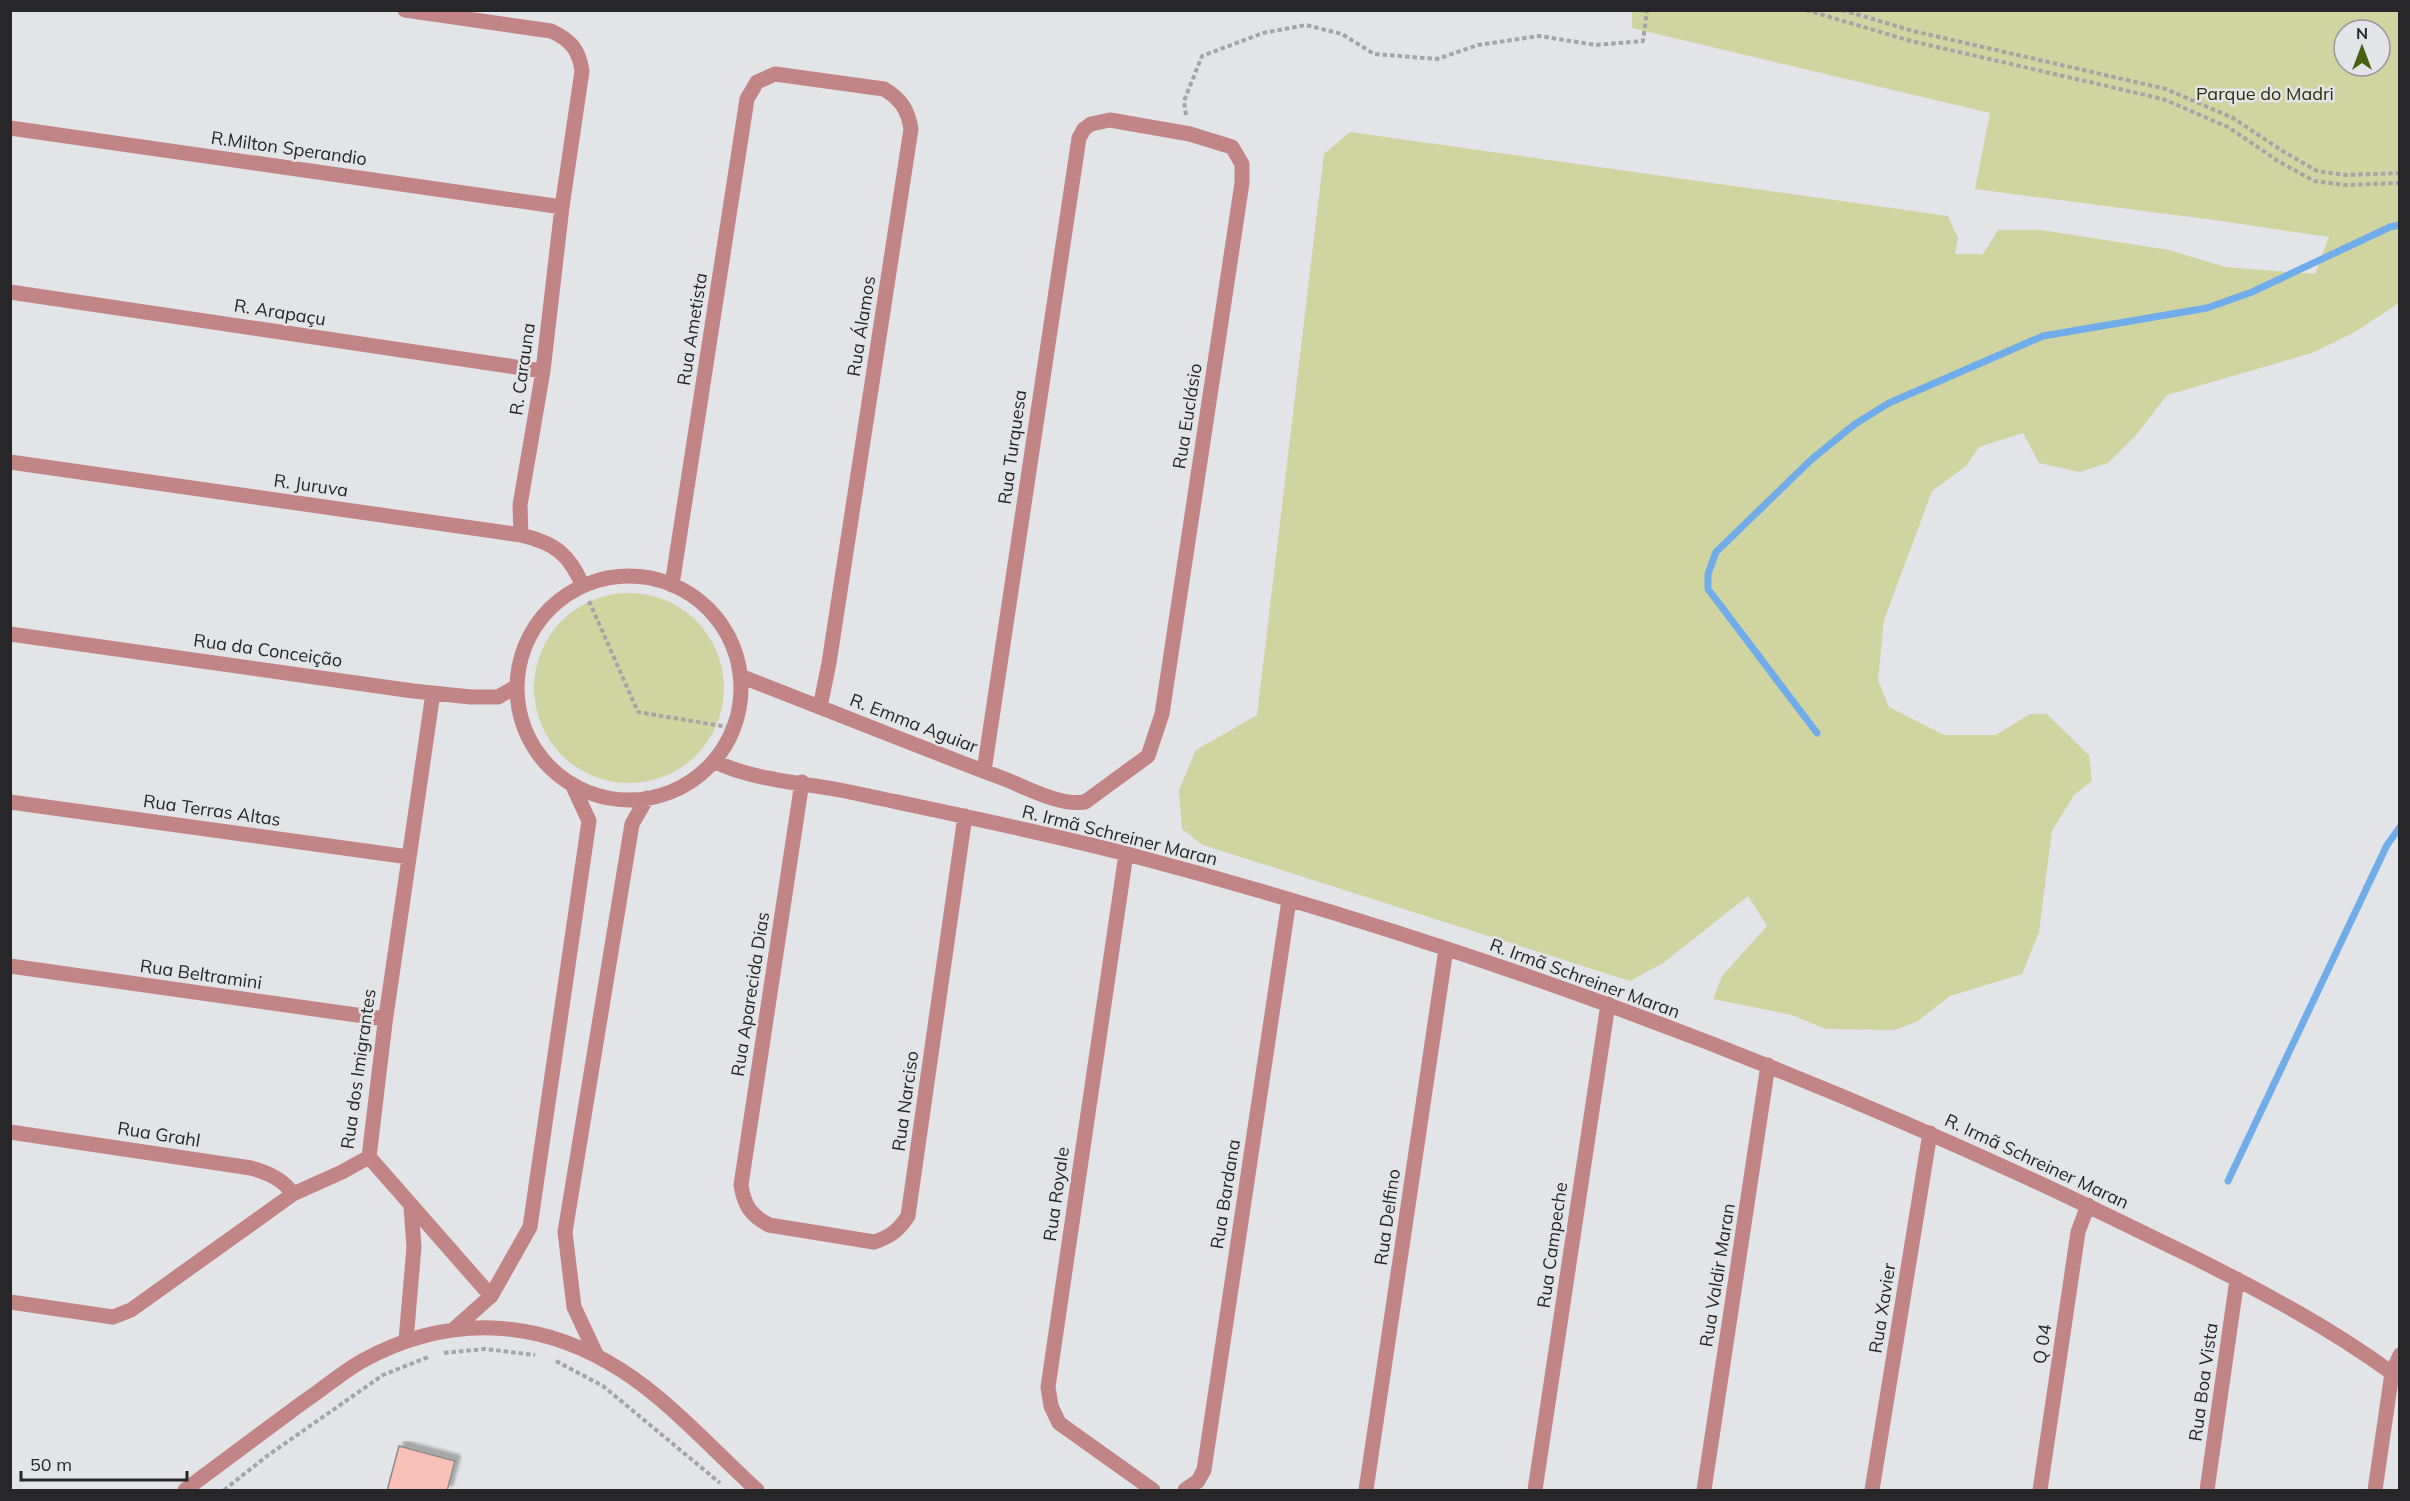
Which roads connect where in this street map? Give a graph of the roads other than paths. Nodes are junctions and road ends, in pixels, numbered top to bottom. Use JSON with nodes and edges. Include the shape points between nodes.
{"nodes":[{"id":1,"x":405,"y":10,"type":"edge"},
{"id":2,"x":758,"y":82,"type":"joint"},
{"id":3,"x":10,"y":128,"type":"edge"},
{"id":4,"x":1084,"y":129,"type":"joint"},
{"id":5,"x":562,"y":207,"type":"junction"},
{"id":6,"x":10,"y":292,"type":"edge"},
{"id":7,"x":543,"y":371,"type":"junction"},
{"id":8,"x":10,"y":462,"type":"edge"},
{"id":9,"x":521,"y":535,"type":"junction"},
{"id":10,"x":672,"y":585,"type":"junction"},
{"id":11,"x":583,"y":586,"type":"junction"},
{"id":12,"x":10,"y":633,"type":"edge"},
{"id":13,"x":740,"y":676,"type":"junction"},
{"id":14,"x":517,"y":686,"type":"junction"},
{"id":15,"x":433,"y":693,"type":"junction"},
{"id":16,"x":820,"y":707,"type":"junction"},
{"id":17,"x":714,"y":761,"type":"junction"},
{"id":18,"x":984,"y":771,"type":"junction"},
{"id":19,"x":802,"y":782,"type":"junction"},
{"id":20,"x":572,"y":784,"type":"junction"},
{"id":21,"x":648,"y":798,"type":"junction"},
{"id":22,"x":10,"y":802,"type":"edge"},
{"id":23,"x":1075,"y":802,"type":"joint"},
{"id":24,"x":965,"y":816,"type":"junction"},
{"id":25,"x":1126,"y":854,"type":"junction"},
{"id":26,"x":409,"y":857,"type":"junction"},
{"id":27,"x":1289,"y":900,"type":"junction"},
{"id":28,"x":1446,"y":949,"type":"junction"},
{"id":29,"x":10,"y":966,"type":"edge"},
{"id":30,"x":1608,"y":1004,"type":"junction"},
{"id":31,"x":385,"y":1019,"type":"junction"},
{"id":32,"x":1768,"y":1065,"type":"junction"},
{"id":33,"x":10,"y":1132,"type":"edge"},
{"id":34,"x":1930,"y":1133,"type":"junction"},
{"id":35,"x":369,"y":1157,"type":"junction"},
{"id":36,"x":293,"y":1194,"type":"junction"},
{"id":37,"x":2088,"y":1205,"type":"junction"},
{"id":38,"x":411,"y":1207,"type":"junction"},
{"id":39,"x":748,"y":1210,"type":"joint"},
{"id":40,"x":2237,"y":1279,"type":"junction"},
{"id":41,"x":491,"y":1296,"type":"junction"},
{"id":42,"x":10,"y":1302,"type":"edge"},
{"id":43,"x":454,"y":1329,"type":"junction"},
{"id":44,"x":406,"y":1340,"type":"junction"},
{"id":45,"x":596,"y":1354,"type":"junction"},
{"id":46,"x":2400,"y":1355,"type":"edge"},
{"id":47,"x":2392,"y":1373,"type":"junction"},
{"id":48,"x":1186,"y":1490,"type":"edge"},
{"id":49,"x":185,"y":1491,"type":"edge"},
{"id":50,"x":757,"y":1491,"type":"edge"},
{"id":51,"x":1153,"y":1491,"type":"edge"},
{"id":52,"x":1366,"y":1491,"type":"edge"},
{"id":53,"x":1535,"y":1491,"type":"edge"},
{"id":54,"x":1704,"y":1491,"type":"edge"},
{"id":55,"x":1872,"y":1491,"type":"edge"},
{"id":56,"x":2040,"y":1491,"type":"edge"},
{"id":57,"x":2207,"y":1491,"type":"edge"},
{"id":58,"x":2375,"y":1491,"type":"edge"}],
"edges":[{"from":1,"to":5,"type":"street","name":"R. Carauna","via":[[551,31],[574,46],[582,71]]},
{"from":2,"to":10,"type":"street","name":"Rua Ametista","via":[[747,99]]},
{"from":2,"to":16,"type":"street","name":"Rua Álamos","via":[[774,74],[884,89],[904,105],[911,129]]},
{"from":3,"to":5,"type":"street","name":"R.Milton Sperandio"},
{"from":4,"to":18,"type":"street","name":"Rua Turquesa","via":[[1076,147]]},
{"from":4,"to":23,"type":"street","name":"Rua Euclásio","via":[[1110,120],[1190,134],[1232,147],[1242,164],[1242,183],[1162,714],[1148,756],[1085,801]]},
{"from":5,"to":7,"type":"street","name":"R. Carauna"},
{"from":6,"to":7,"type":"street","name":"R. Arapaçu"},
{"from":7,"to":9,"type":"street","name":"R. Carauna","via":[[520,505]]},
{"from":8,"to":9,"type":"street","name":"R. Juruva"},
{"from":9,"to":11,"type":"street","name":"R. Juruva","via":[[542,540],[560,551]]},
{"from":10,"to":11,"type":"street","via":[[637,576]]},
{"from":10,"to":13,"type":"street","via":[[705,605],[718,620],[736,653]]},
{"from":11,"to":14,"type":"street","via":[[549,610],[536,627],[519,665]]},
{"from":12,"to":15,"type":"street","name":"Rua da Conceição"},
{"from":13,"to":16,"type":"street","name":"R. Emma Aguiar"},
{"from":13,"to":17,"type":"street","via":[[734,728]]},
{"from":14,"to":15,"type":"street","name":"Rua da Conceição","via":[[498,697]]},
{"from":14,"to":20,"type":"street","via":[[523,724],[531,742],[542,759]]},
{"from":15,"to":26,"type":"street","name":"Rua dos Imigrantes"},
{"from":16,"to":18,"type":"street","name":"R. Emma Aguiar"},
{"from":17,"to":19,"type":"street","name":"R. Irmã Schreiner Maran","via":[[734,771]]},
{"from":17,"to":21,"type":"street","via":[[684,785]]},
{"from":18,"to":23,"type":"street","name":"R. Emma Aguiar"},
{"from":19,"to":24,"type":"street","name":"R. Irmã Schreiner Maran"},
{"from":19,"to":39,"type":"street","name":"Rua Aparecida Dias","via":[[741,1185]]},
{"from":20,"to":21,"type":"street","via":[[609,798]]},
{"from":20,"to":41,"type":"street","via":[[589,821],[530,1227]]},
{"from":21,"to":45,"type":"street","via":[[632,824],[565,1232],[574,1307]]},
{"from":22,"to":26,"type":"street","name":"Rua Terras Altas"},
{"from":24,"to":25,"type":"street","name":"R. Irmã Schreiner Maran"},
{"from":24,"to":39,"type":"street","name":"Rua Narciso","via":[[908,1216],[888,1238],[874,1242],[769,1225]]},
{"from":25,"to":27,"type":"street","name":"R. Irmã Schreiner Maran"},
{"from":25,"to":51,"type":"street","name":"Rua Royale","via":[[1048,1387],[1059,1423]]},
{"from":26,"to":31,"type":"street","name":"Rua dos Imigrantes"},
{"from":27,"to":28,"type":"street","name":"R. Irmã Schreiner Maran"},
{"from":27,"to":48,"type":"street","name":"Rua Bardana","via":[[1204,1470]]},
{"from":28,"to":30,"type":"street","name":"R. Irmã Schreiner Maran"},
{"from":28,"to":52,"type":"street","name":"Rua Delfino"},
{"from":29,"to":31,"type":"street","name":"Rua Beltramini"},
{"from":30,"to":32,"type":"street","name":"R. Irmã Schreiner Maran"},
{"from":30,"to":53,"type":"street","name":"Rua Campeche"},
{"from":31,"to":35,"type":"street","name":"Rua dos Imigrantes"},
{"from":32,"to":34,"type":"street","name":"R. Irmã Schreiner Maran"},
{"from":32,"to":54,"type":"street","name":"Rua Valdir Maran"},
{"from":33,"to":36,"type":"street","name":"Rua Grahl","via":[[251,1168],[278,1179]]},
{"from":34,"to":37,"type":"street","name":"R. Irmã Schreiner Maran"},
{"from":34,"to":55,"type":"street","name":"Rua Xavier"},
{"from":35,"to":36,"type":"street","name":"Rua dos Imigrantes"},
{"from":35,"to":38,"type":"street"},
{"from":36,"to":42,"type":"street","name":"Rua dos Imigrantes","via":[[144,1302],[113,1317]]},
{"from":37,"to":40,"type":"street","name":"R. Irmã Schreiner Maran"},
{"from":37,"to":56,"type":"street","name":"Q 04","via":[[2078,1232]]},
{"from":38,"to":41,"type":"street"},
{"from":38,"to":44,"type":"street","via":[[414,1247]]},
{"from":40,"to":47,"type":"street","name":"R. Irmã Schreiner Maran","via":[[2352,1343]]},
{"from":40,"to":57,"type":"street","name":"Rua Boa Vista"},
{"from":41,"to":43,"type":"street"},
{"from":43,"to":44,"type":"street"},
{"from":43,"to":45,"type":"street","via":[[489,1327],[532,1332]]},
{"from":44,"to":49,"type":"street","via":[[360,1362]]},
{"from":45,"to":50,"type":"street","via":[[664,1404]]},
{"from":46,"to":47,"type":"street"},
{"from":47,"to":58,"type":"street"}]}
